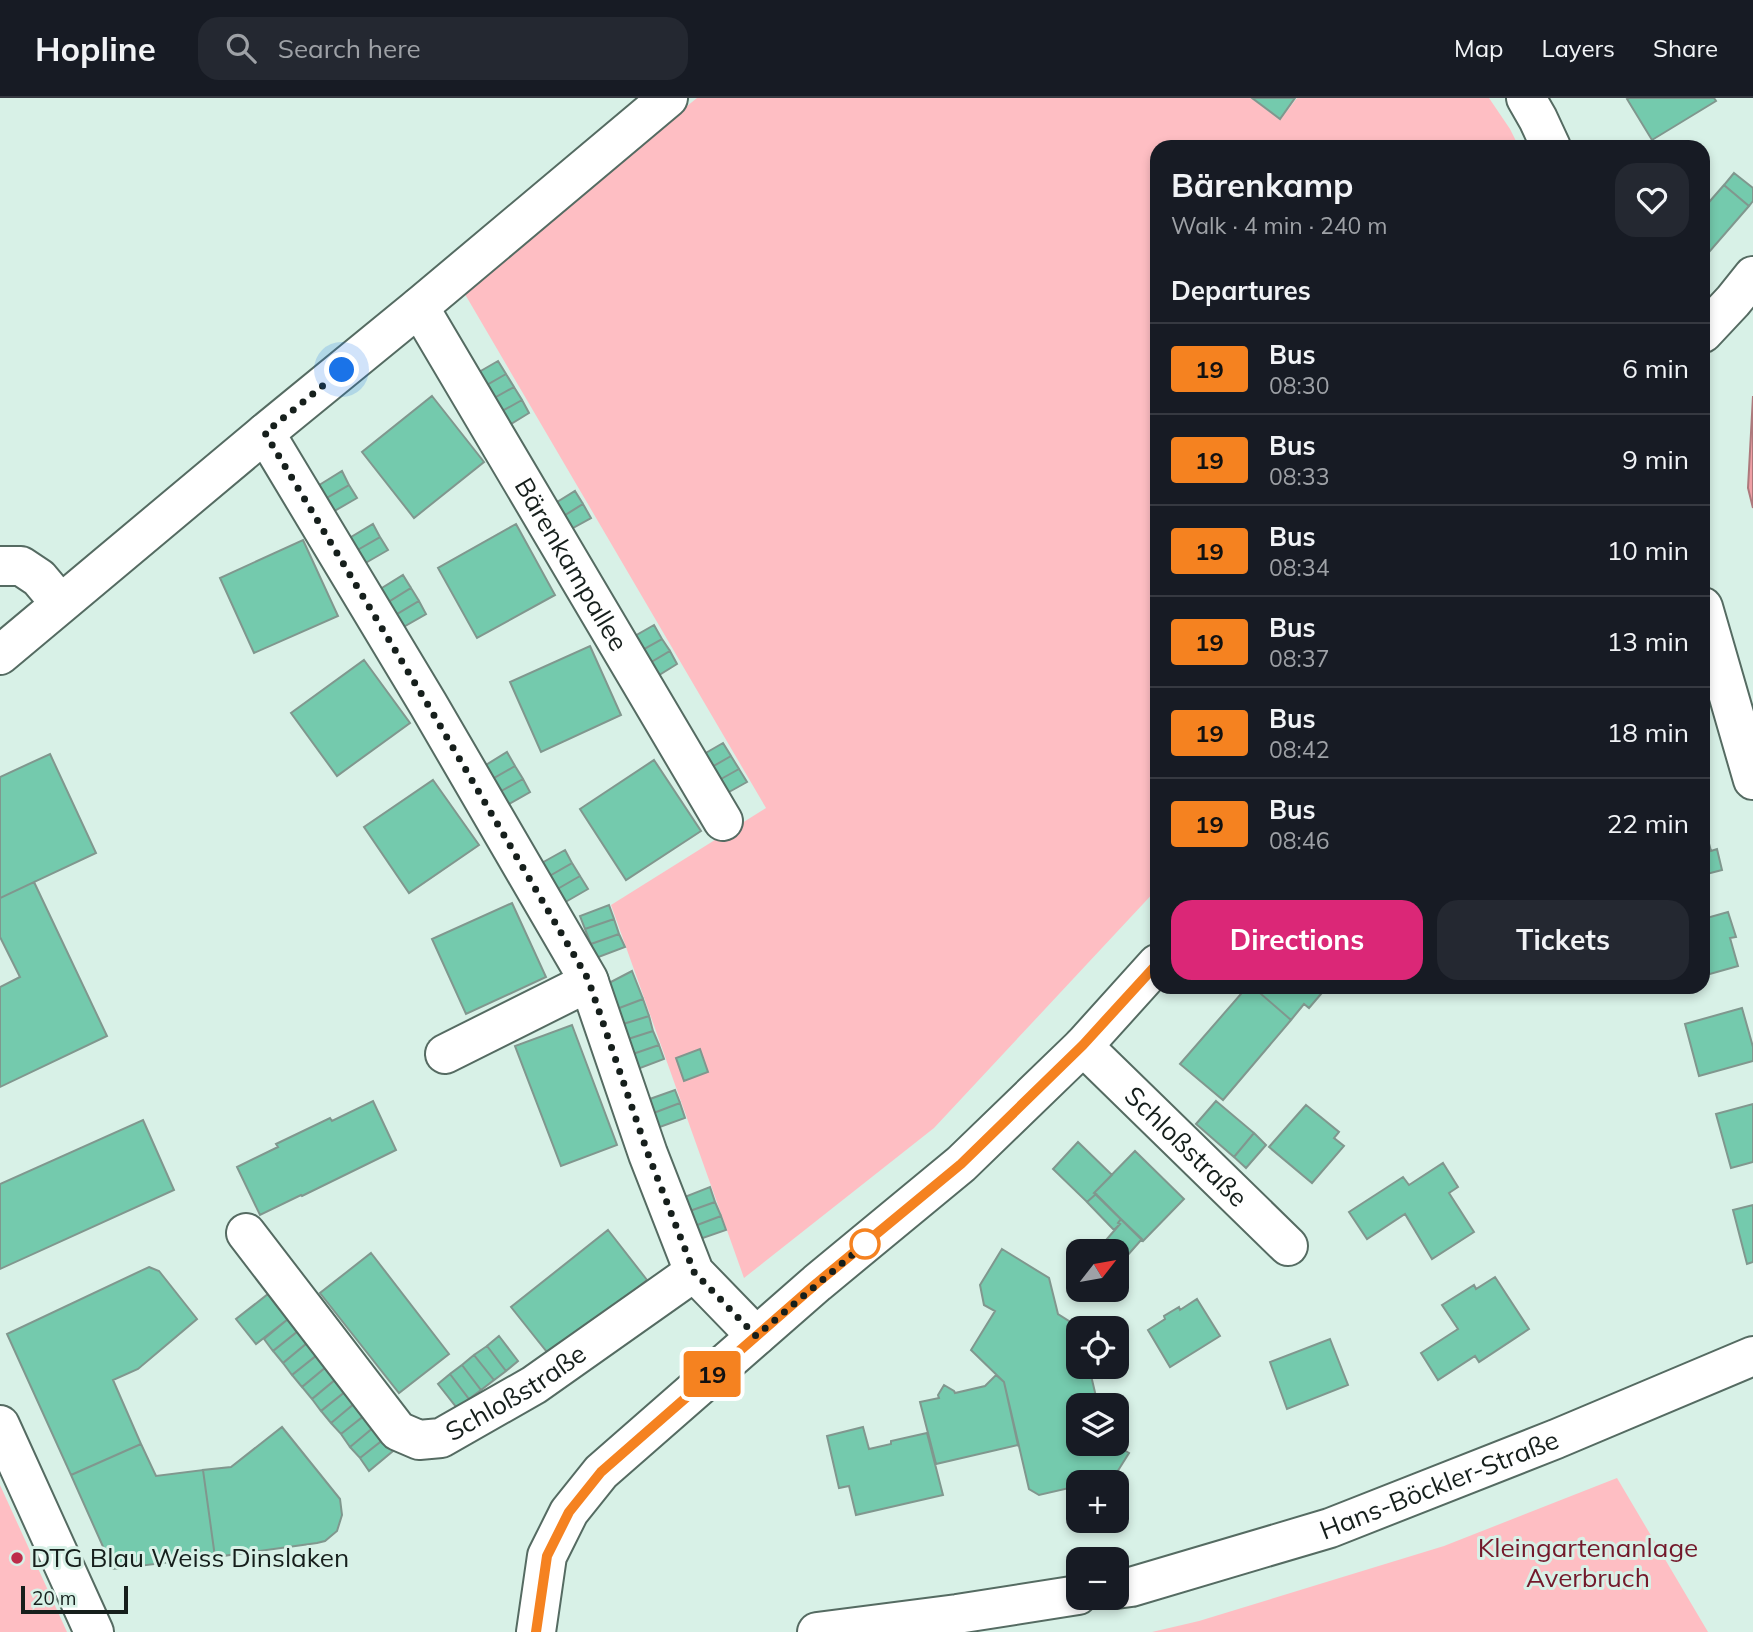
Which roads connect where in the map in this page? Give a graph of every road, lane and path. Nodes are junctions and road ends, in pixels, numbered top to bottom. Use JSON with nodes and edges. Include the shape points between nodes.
{"nodes":[{"id":1,"x":668,"y":98,"type":"edge"},
{"id":2,"x":1526,"y":98,"type":"edge"},
{"id":3,"x":1548,"y":140,"type":"edge"},
{"id":4,"x":1743,"y":289,"type":"edge"},
{"id":5,"x":419,"y":307,"type":"junction"},
{"id":6,"x":1710,"y":325,"type":"edge"},
{"id":7,"x":265,"y":433,"type":"junction"},
{"id":8,"x":0,"y":566,"type":"edge"},
{"id":9,"x":60,"y":603,"type":"junction"},
{"id":10,"x":1710,"y":631,"type":"edge"},
{"id":11,"x":0,"y":655,"type":"edge"},
{"id":12,"x":1753,"y":780,"type":"edge"},
{"id":13,"x":723,"y":821,"type":"dead end"},
{"id":14,"x":1150,"y":972,"type":"edge"},
{"id":15,"x":588,"y":981,"type":"junction"},
{"id":16,"x":1083,"y":1045,"type":"junction"},
{"id":17,"x":445,"y":1054,"type":"dead end"},
{"id":18,"x":246,"y":1233,"type":"dead end"},
{"id":19,"x":1288,"y":1246,"type":"dead end"},
{"id":20,"x":694,"y":1272,"type":"junction"},
{"id":21,"x":756,"y":1336,"type":"junction"},
{"id":22,"x":1753,"y":1356,"type":"edge"},
{"id":23,"x":0,"y":1425,"type":"edge"},
{"id":24,"x":1129,"y":1587,"type":"edge"},
{"id":25,"x":1066,"y":1597,"type":"edge"},
{"id":26,"x":94,"y":1632,"type":"edge"},
{"id":27,"x":536,"y":1632,"type":"edge"},
{"id":28,"x":817,"y":1632,"type":"edge"}],
"edges":[{"from":1,"to":5,"type":"street"},
{"from":2,"to":3,"type":"street"},
{"from":4,"to":6,"type":"street"},
{"from":5,"to":7,"type":"street"},
{"from":5,"to":13,"type":"street","name":"Bärenkampallee"},
{"from":7,"to":9,"type":"street"},
{"from":7,"to":15,"type":"street"},
{"from":8,"to":9,"type":"street","via":[[21,566],[39,578]]},
{"from":9,"to":11,"type":"street"},
{"from":10,"to":12,"type":"street"},
{"from":14,"to":16,"type":"street"},
{"from":15,"to":17,"type":"street"},
{"from":15,"to":20,"type":"street"},
{"from":16,"to":19,"type":"street","name":"Schloßstraße"},
{"from":16,"to":21,"type":"street","via":[[961,1164]]},
{"from":18,"to":20,"type":"street","name":"Schloßstraße","via":[[398,1431],[419,1440],[441,1438],[534,1385]]},
{"from":20,"to":21,"type":"street"},
{"from":21,"to":27,"type":"street","via":[[601,1472],[569,1512],[547,1556]]},
{"from":22,"to":24,"type":"street","name":"Hans-Böckler-Straße","via":[[1330,1528]]},
{"from":23,"to":26,"type":"street"},
{"from":25,"to":28,"type":"street"}]}
